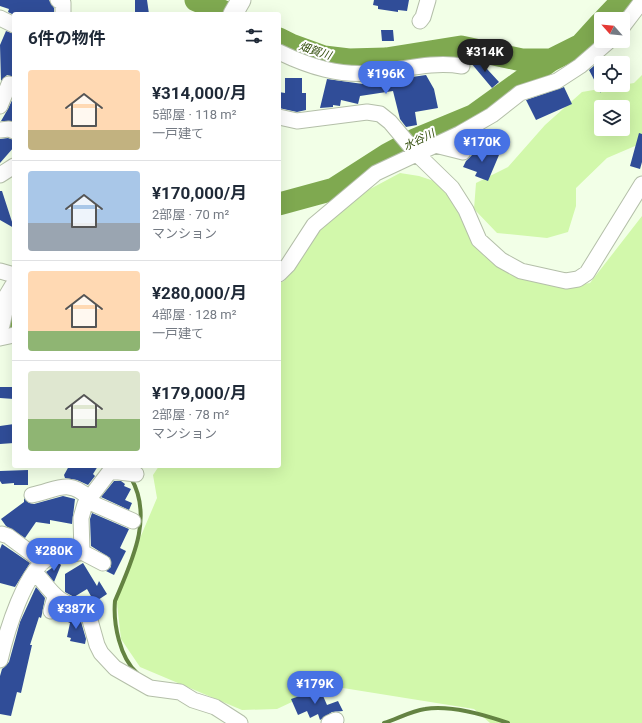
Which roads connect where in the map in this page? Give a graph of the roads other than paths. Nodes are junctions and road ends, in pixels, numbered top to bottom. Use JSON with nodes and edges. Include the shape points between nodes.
{"nodes":[{"id":1,"x":58,"y":0,"type":"edge"},
{"id":2,"x":428,"y":0,"type":"edge"},
{"id":3,"x":642,"y":1,"type":"edge"},
{"id":4,"x":63,"y":12,"type":"edge"},
{"id":5,"x":630,"y":17,"type":"edge"},
{"id":6,"x":420,"y":21,"type":"dead end"},
{"id":7,"x":601,"y":48,"type":"edge"},
{"id":8,"x":281,"y":53,"type":"edge"},
{"id":9,"x":462,"y":66,"type":"dead end"},
{"id":10,"x":9,"y":84,"type":"dead end"},
{"id":11,"x":0,"y":106,"type":"edge"},
{"id":12,"x":281,"y":117,"type":"edge"},
{"id":13,"x":0,"y":130,"type":"edge"},
{"id":14,"x":12,"y":130,"type":"edge"},
{"id":15,"x":435,"y":145,"type":"junction"},
{"id":16,"x":414,"y":150,"type":"junction"},
{"id":17,"x":463,"y":152,"type":"dead end"},
{"id":18,"x":12,"y":167,"type":"edge"},
{"id":19,"x":0,"y":175,"type":"edge"},
{"id":20,"x":642,"y":184,"type":"edge"},
{"id":21,"x":0,"y":271,"type":"edge"},
{"id":22,"x":281,"y":272,"type":"edge"},
{"id":23,"x":12,"y":274,"type":"edge"},
{"id":24,"x":12,"y":291,"type":"edge"},
{"id":25,"x":1,"y":315,"type":"edge"},
{"id":26,"x":12,"y":335,"type":"edge"},
{"id":27,"x":0,"y":338,"type":"edge"},
{"id":28,"x":112,"y":468,"type":"edge"},
{"id":29,"x":136,"y":474,"type":"dead end"},
{"id":30,"x":32,"y":495,"type":"dead end"},
{"id":31,"x":88,"y":500,"type":"junction"},
{"id":32,"x":133,"y":522,"type":"dead end"},
{"id":33,"x":1,"y":534,"type":"edge"},
{"id":34,"x":82,"y":552,"type":"junction"},
{"id":35,"x":103,"y":563,"type":"dead end"},
{"id":36,"x":39,"y":567,"type":"junction"},
{"id":37,"x":55,"y":597,"type":"junction"},
{"id":38,"x":51,"y":611,"type":"dead end"},
{"id":39,"x":0,"y":660,"type":"edge"},
{"id":40,"x":240,"y":723,"type":"edge"}],
"edges":[{"from":1,"to":4,"type":"street","via":[[62,3]]},
{"from":2,"to":6,"type":"street"},
{"from":3,"to":5,"type":"street"},
{"from":7,"to":15,"type":"street","via":[[557,81],[520,93],[492,115]]},
{"from":8,"to":9,"type":"street","via":[[309,65],[339,73],[374,73],[435,64]]},
{"from":10,"to":11,"type":"street"},
{"from":12,"to":16,"type":"street","via":[[297,120],[367,112],[380,114]]},
{"from":13,"to":14,"type":"street"},
{"from":15,"to":16,"type":"street"},
{"from":15,"to":17,"type":"street"},
{"from":16,"to":20,"type":"street","via":[[452,188],[466,210],[479,240],[501,260],[521,270],[566,281],[578,279],[587,273]]},
{"from":16,"to":22,"type":"street","via":[[376,173],[324,215],[306,235]]},
{"from":18,"to":19,"type":"street"},
{"from":21,"to":23,"type":"street"},
{"from":24,"to":25,"type":"main road"},
{"from":26,"to":27,"type":"street"},
{"from":28,"to":29,"type":"street"},
{"from":28,"to":31,"type":"street"},
{"from":30,"to":31,"type":"street","via":[[73,486],[82,491]]},
{"from":31,"to":32,"type":"street"},
{"from":31,"to":34,"type":"street","via":[[81,518]]},
{"from":33,"to":36,"type":"street","via":[[8,536]]},
{"from":34,"to":35,"type":"street"},
{"from":34,"to":36,"type":"street","via":[[52,556]]},
{"from":36,"to":37,"type":"street"},
{"from":36,"to":39,"type":"street","via":[[10,621]]},
{"from":37,"to":38,"type":"street"},
{"from":37,"to":40,"type":"street","via":[[66,604],[86,610],[101,653],[125,675],[150,688],[180,692],[193,700],[215,707]]}]}
